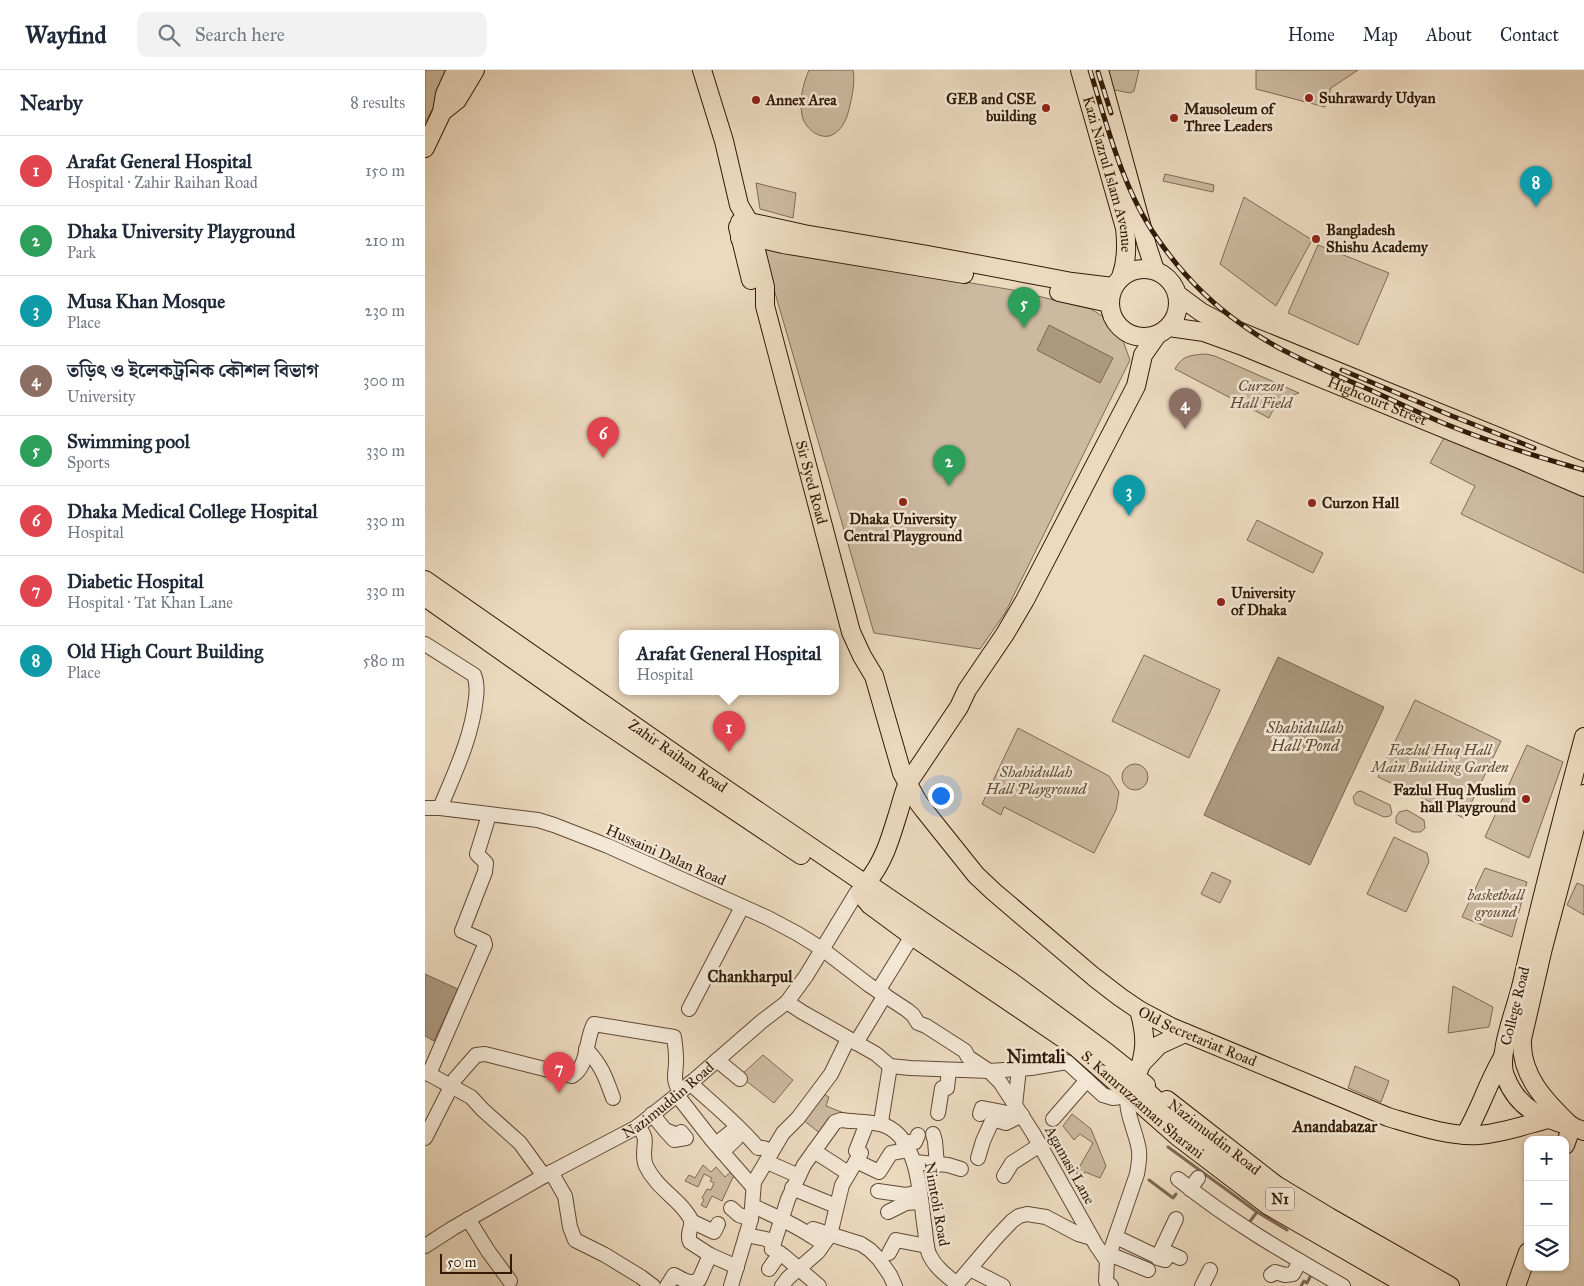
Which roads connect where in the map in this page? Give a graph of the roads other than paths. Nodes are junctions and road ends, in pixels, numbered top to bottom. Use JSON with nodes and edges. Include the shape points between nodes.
{"nodes":[{"id":1,"x":455,"y":70,"type":"edge"},
{"id":2,"x":475,"y":70,"type":"edge"},
{"id":3,"x":702,"y":70,"type":"edge"},
{"id":4,"x":1080,"y":70,"type":"edge"},
{"id":5,"x":1099,"y":70,"type":"edge"},
{"id":6,"x":441,"y":112,"type":"junction"},
{"id":7,"x":425,"y":148,"type":"edge"},
{"id":8,"x":743,"y":225,"type":"junction"},
{"id":9,"x":1155,"y":270,"type":"junction"},
{"id":10,"x":1114,"y":289,"type":"junction"},
{"id":11,"x":1178,"y":295,"type":"junction"},
{"id":12,"x":1163,"y":331,"type":"junction"},
{"id":13,"x":1136,"y":337,"type":"junction"},
{"id":14,"x":1143,"y":355,"type":"junction"},
{"id":15,"x":1581,"y":469,"type":"edge"},
{"id":16,"x":1584,"y":487,"type":"edge"},
{"id":17,"x":425,"y":580,"type":"edge"},
{"id":18,"x":425,"y":597,"type":"edge"},
{"id":19,"x":425,"y":644,"type":"edge"},
{"id":20,"x":1584,"y":737,"type":"edge"},
{"id":21,"x":903,"y":783,"type":"junction"},
{"id":22,"x":1584,"y":794,"type":"edge"},
{"id":23,"x":425,"y":808,"type":"edge"},
{"id":24,"x":440,"y":808,"type":"junction"},
{"id":25,"x":489,"y":815,"type":"junction"},
{"id":26,"x":862,"y":886,"type":"junction"},
{"id":27,"x":742,"y":907,"type":"junction"},
{"id":28,"x":912,"y":936,"type":"junction"},
{"id":29,"x":822,"y":950,"type":"junction"},
{"id":30,"x":882,"y":993,"type":"junction"},
{"id":31,"x":787,"y":1002,"type":"junction"},
{"id":32,"x":689,"y":1009,"type":"dead end"},
{"id":33,"x":1139,"y":1010,"type":"junction"},
{"id":34,"x":1185,"y":1033,"type":"junction"},
{"id":35,"x":852,"y":1041,"type":"junction"},
{"id":36,"x":586,"y":1049,"type":"junction"},
{"id":37,"x":1070,"y":1056,"type":"junction"},
{"id":38,"x":1503,"y":1056,"type":"junction"},
{"id":39,"x":717,"y":1060,"type":"junction"},
{"id":40,"x":890,"y":1066,"type":"junction"},
{"id":41,"x":1019,"y":1069,"type":"junction"},
{"id":42,"x":949,"y":1070,"type":"junction"},
{"id":43,"x":989,"y":1071,"type":"junction"},
{"id":44,"x":427,"y":1073,"type":"edge"},
{"id":45,"x":740,"y":1079,"type":"dead end"},
{"id":46,"x":1087,"y":1080,"type":"junction"},
{"id":47,"x":1135,"y":1085,"type":"junction"},
{"id":48,"x":451,"y":1086,"type":"junction"},
{"id":49,"x":682,"y":1090,"type":"junction"},
{"id":50,"x":613,"y":1098,"type":"dead end"},
{"id":51,"x":1019,"y":1111,"type":"junction"},
{"id":52,"x":938,"y":1113,"type":"dead end"},
{"id":53,"x":652,"y":1114,"type":"junction"},
{"id":54,"x":979,"y":1114,"type":"dead end"},
{"id":55,"x":1547,"y":1119,"type":"junction"},
{"id":56,"x":1053,"y":1120,"type":"dead end"},
{"id":57,"x":637,"y":1126,"type":"junction"},
{"id":58,"x":864,"y":1126,"type":"junction"},
{"id":59,"x":1578,"y":1129,"type":"edge"},
{"id":60,"x":665,"y":1130,"type":"dead end"},
{"id":61,"x":933,"y":1134,"type":"dead end"},
{"id":62,"x":918,"y":1135,"type":"dead end"},
{"id":63,"x":1465,"y":1135,"type":"junction"},
{"id":64,"x":733,"y":1136,"type":"dead end"},
{"id":65,"x":425,"y":1138,"type":"edge"},
{"id":66,"x":1569,"y":1140,"type":"edge"},
{"id":67,"x":1040,"y":1145,"type":"junction"},
{"id":68,"x":719,"y":1148,"type":"junction"},
{"id":69,"x":902,"y":1150,"type":"junction"},
{"id":70,"x":814,"y":1151,"type":"junction"},
{"id":71,"x":769,"y":1158,"type":"junction"},
{"id":72,"x":978,"y":1158,"type":"dead end"},
{"id":73,"x":856,"y":1161,"type":"junction"},
{"id":74,"x":937,"y":1165,"type":"junction"},
{"id":75,"x":961,"y":1169,"type":"dead end"},
{"id":76,"x":548,"y":1174,"type":"junction"},
{"id":77,"x":848,"y":1174,"type":"junction"},
{"id":78,"x":1004,"y":1176,"type":"dead end"},
{"id":79,"x":1178,"y":1179,"type":"dead end"},
{"id":80,"x":796,"y":1182,"type":"junction"},
{"id":81,"x":753,"y":1187,"type":"junction"},
{"id":82,"x":878,"y":1191,"type":"dead end"},
{"id":83,"x":920,"y":1197,"type":"junction"},
{"id":84,"x":836,"y":1206,"type":"junction"},
{"id":85,"x":731,"y":1208,"type":"dead end"},
{"id":86,"x":888,"y":1212,"type":"dead end"},
{"id":87,"x":752,"y":1213,"type":"junction"},
{"id":88,"x":468,"y":1219,"type":"junction"},
{"id":89,"x":782,"y":1219,"type":"junction"},
{"id":90,"x":1176,"y":1219,"type":"dead end"},
{"id":91,"x":691,"y":1221,"type":"junction"},
{"id":92,"x":718,"y":1224,"type":"dead end"},
{"id":93,"x":746,"y":1236,"type":"junction"},
{"id":94,"x":1116,"y":1237,"type":"junction"},
{"id":95,"x":1091,"y":1238,"type":"junction"},
{"id":96,"x":826,"y":1239,"type":"junction"},
{"id":97,"x":425,"y":1246,"type":"edge"},
{"id":98,"x":927,"y":1246,"type":"junction"},
{"id":99,"x":777,"y":1249,"type":"junction"},
{"id":100,"x":889,"y":1253,"type":"dead end"},
{"id":101,"x":710,"y":1255,"type":"junction"},
{"id":102,"x":1108,"y":1258,"type":"junction"},
{"id":103,"x":1524,"y":1262,"type":"edge"},
{"id":104,"x":737,"y":1267,"type":"junction"},
{"id":105,"x":769,"y":1268,"type":"dead end"},
{"id":106,"x":970,"y":1269,"type":"junction"},
{"id":107,"x":797,"y":1270,"type":"junction"},
{"id":108,"x":1148,"y":1270,"type":"dead end"},
{"id":109,"x":1211,"y":1270,"type":"dead end"},
{"id":110,"x":1275,"y":1271,"type":"dead end"},
{"id":111,"x":1297,"y":1274,"type":"edge"},
{"id":112,"x":670,"y":1280,"type":"edge"},
{"id":113,"x":510,"y":1281,"type":"dead end"},
{"id":114,"x":1106,"y":1284,"type":"edge"},
{"id":115,"x":956,"y":1285,"type":"edge"},
{"id":116,"x":653,"y":1286,"type":"edge"},
{"id":117,"x":731,"y":1286,"type":"edge"},
{"id":118,"x":782,"y":1286,"type":"edge"},
{"id":119,"x":819,"y":1286,"type":"edge"},
{"id":120,"x":895,"y":1286,"type":"edge"},
{"id":121,"x":1003,"y":1286,"type":"edge"},
{"id":122,"x":1202,"y":1286,"type":"edge"},
{"id":123,"x":1343,"y":1286,"type":"edge"},
{"id":124,"x":1408,"y":1286,"type":"edge"},
{"id":125,"x":1417,"y":1286,"type":"edge"},
{"id":126,"x":1430,"y":1286,"type":"edge"},
{"id":127,"x":1450,"y":1286,"type":"edge"},
{"id":128,"x":1515,"y":1286,"type":"edge"}],
"edges":[{"from":1,"to":6,"type":"main road"},
{"from":2,"to":6,"type":"main road","via":[[457,100]]},
{"from":3,"to":8,"type":"main road","name":"Sir Syed Road","via":[[724,141]]},
{"from":4,"to":10,"type":"main road","name":"Kazi Nazrul Islam Avenue","via":[[1125,228],[1127,257]]},
{"from":5,"to":9,"type":"main road","name":"Kazi Nazrul Islam Avenue"},
{"from":6,"to":7,"type":"main road"},
{"from":8,"to":10,"type":"main road","via":[[1016,283]]},
{"from":8,"to":21,"type":"main road","name":"Sir Syed Road","via":[[765,287],[765,306],[851,632],[874,676]]},
{"from":9,"to":10,"type":"main road","via":[[1131,271]]},
{"from":9,"to":11,"type":"main road","via":[[1173,284]]},
{"from":10,"to":13,"type":"main road","via":[[1114,320],[1120,328]]},
{"from":11,"to":12,"type":"main road","via":[[1176,318]]},
{"from":11,"to":15,"type":"main road","name":"Highcourt Street","via":[[1231,328]]},
{"from":12,"to":13,"type":"main road"},
{"from":12,"to":14,"type":"main road"},
{"from":12,"to":16,"type":"main road","name":"Highcourt Street","via":[[1205,332]]},
{"from":13,"to":14,"type":"main road"},
{"from":14,"to":21,"type":"main road","via":[[1136,386],[1025,600],[959,707]]},
{"from":17,"to":26,"type":"main road","name":"Zahir Raihan Road"},
{"from":18,"to":26,"type":"main road","name":"Zahir Raihan Road","via":[[591,714]]},
{"from":19,"to":24,"type":"street","via":[[474,675],[477,687],[467,744]]},
{"from":20,"to":38,"type":"main road","name":"College Road"},
{"from":21,"to":26,"type":"main road","via":[[881,849]]},
{"from":21,"to":33,"type":"main road","name":"Old Secretariat Road","via":[[976,875],[1094,977]]},
{"from":22,"to":59,"type":"main road","name":"College Road","via":[[1543,948],[1521,1050],[1532,1081],[1545,1100]]},
{"from":23,"to":24,"type":"street","name":"Hussaini Dalan Road"},
{"from":24,"to":25,"type":"street","name":"Hussaini Dalan Road"},
{"from":25,"to":27,"type":"street","name":"Hussaini Dalan Road","via":[[523,817],[554,825]]},
{"from":25,"to":44,"type":"street","via":[[477,854],[486,864],[485,872],[461,931],[484,941],[485,945]]},
{"from":26,"to":28,"type":"main road","name":"S. Kamruzzaman Sharani","via":[[870,905]]},
{"from":26,"to":29,"type":"street","name":"Nazimuddin Road"},
{"from":26,"to":47,"type":"highway"},
{"from":27,"to":29,"type":"street","name":"Hussaini Dalan Road"},
{"from":27,"to":32,"type":"street"},
{"from":28,"to":30,"type":"street"},
{"from":28,"to":37,"type":"main road","name":"S. Kamruzzaman Sharani"},
{"from":29,"to":30,"type":"street","name":"Hussaini Dalan Road"},
{"from":29,"to":31,"type":"street","name":"Nazimuddin Road"},
{"from":30,"to":35,"type":"street"},
{"from":30,"to":43,"type":"street","name":"Agamasi Lane","via":[[907,1010],[918,1023],[965,1051],[968,1057]]},
{"from":31,"to":35,"type":"street"},
{"from":31,"to":39,"type":"street","name":"Nazimuddin Road"},
{"from":33,"to":34,"type":"main road","name":"Old Secretariat Road"},
{"from":33,"to":47,"type":"main road","via":[[1144,1050]]},
{"from":34,"to":47,"type":"main road","via":[[1159,1045]]},
{"from":34,"to":63,"type":"main road","name":"Old Secretariat Road","via":[[1388,1116]]},
{"from":35,"to":40,"type":"street"},
{"from":35,"to":71,"type":"street"},
{"from":36,"to":48,"type":"street","via":[[582,1065],[572,1076],[480,1053]]},
{"from":36,"to":49,"type":"street","via":[[594,1024],[674,1037],[677,1059],[675,1083]]},
{"from":36,"to":50,"type":"street","via":[[598,1061]]},
{"from":37,"to":41,"type":"street"},
{"from":37,"to":46,"type":"street"},
{"from":37,"to":47,"type":"main road","name":"S. Kamruzzaman Sharani"},
{"from":38,"to":55,"type":"main road","name":"College Road","via":[[1503,1072],[1514,1093],[1531,1110]]},
{"from":38,"to":63,"type":"main road"},
{"from":39,"to":45,"type":"street"},
{"from":39,"to":49,"type":"street","name":"Nazimuddin Road"},
{"from":40,"to":42,"type":"street"},
{"from":40,"to":58,"type":"street","via":[[881,1122]]},
{"from":41,"to":43,"type":"street"},
{"from":41,"to":51,"type":"street"},
{"from":42,"to":43,"type":"street"},
{"from":42,"to":52,"type":"street","via":[[947,1088],[942,1088]]},
{"from":43,"to":51,"type":"street","name":"Agamasi Lane"},
{"from":44,"to":48,"type":"street"},
{"from":46,"to":47,"type":"street","via":[[1103,1095],[1115,1098]]},
{"from":46,"to":56,"type":"street"},
{"from":47,"to":94,"type":"street","via":[[1131,1119],[1139,1160]]},
{"from":47,"to":124,"type":"main road","name":"S. Kamruzzaman Sharani","via":[[1204,1158],[1269,1206]]},
{"from":47,"to":125,"type":"highway","number":"N1","via":[[1175,1127],[1274,1203]]},
{"from":47,"to":126,"type":"highway","number":"N1","via":[[1253,1181],[1288,1205]]},
{"from":47,"to":127,"type":"main road","name":"Nazimuddin Road","via":[[1276,1185]]},
{"from":48,"to":65,"type":"street"},
{"from":48,"to":76,"type":"street","via":[[471,1097]]},
{"from":49,"to":53,"type":"street","name":"Nazimuddin Road"},
{"from":49,"to":68,"type":"street"},
{"from":49,"to":71,"type":"street","via":[[740,1128],[758,1148],[768,1150]]},
{"from":51,"to":54,"type":"street","via":[[1011,1114],[982,1108]]},
{"from":51,"to":67,"type":"street","name":"Agamasi Lane"},
{"from":51,"to":72,"type":"street","via":[[1006,1123],[993,1119]]},
{"from":53,"to":57,"type":"street","name":"Nazimuddin Road"},
{"from":53,"to":60,"type":"street"},
{"from":55,"to":59,"type":"main road","name":"College Road"},
{"from":55,"to":63,"type":"main road","name":"Old Secretariat Road","via":[[1503,1131]]},
{"from":57,"to":76,"type":"street","name":"Nazimuddin Road"},
{"from":57,"to":91,"type":"street","via":[[645,1136],[643,1154],[650,1173]]},
{"from":58,"to":69,"type":"street","via":[[887,1126],[897,1133]]},
{"from":58,"to":70,"type":"street","via":[[841,1120],[835,1122]]},
{"from":58,"to":73,"type":"street","via":[[856,1150],[861,1153]]},
{"from":59,"to":66,"type":"main road"},
{"from":61,"to":74,"type":"street"},
{"from":62,"to":69,"type":"street","via":[[915,1142]]},
{"from":64,"to":68,"type":"street"},
{"from":67,"to":78,"type":"street","via":[[1012,1163]]},
{"from":67,"to":95,"type":"street","name":"Agamasi Lane"},
{"from":68,"to":81,"type":"street"},
{"from":69,"to":73,"type":"street","via":[[891,1153],[879,1172]]},
{"from":69,"to":74,"type":"street"},
{"from":69,"to":83,"type":"street","name":"Nimtoli Road","via":[[917,1170]]},
{"from":70,"to":77,"type":"street"},
{"from":70,"to":80,"type":"street"},
{"from":71,"to":80,"type":"street"},
{"from":71,"to":81,"type":"street"},
{"from":73,"to":77,"type":"street"},
{"from":74,"to":75,"type":"street"},
{"from":76,"to":88,"type":"street","name":"Nazimuddin Road"},
{"from":76,"to":116,"type":"street","via":[[565,1196],[575,1240]]},
{"from":77,"to":84,"type":"street"},
{"from":79,"to":111,"type":"street","via":[[1194,1184],[1256,1234]]},
{"from":80,"to":84,"type":"street"},
{"from":80,"to":89,"type":"street"},
{"from":81,"to":87,"type":"street"},
{"from":82,"to":83,"type":"street"},
{"from":83,"to":86,"type":"street"},
{"from":83,"to":98,"type":"street","name":"Nimtoli Road"},
{"from":84,"to":96,"type":"street"},
{"from":85,"to":87,"type":"street","via":[[739,1215]]},
{"from":87,"to":89,"type":"street"},
{"from":87,"to":93,"type":"street"},
{"from":88,"to":97,"type":"street","name":"Nazimuddin Road"},
{"from":88,"to":113,"type":"street"},
{"from":89,"to":96,"type":"street","via":[[810,1235],[813,1229]]},
{"from":89,"to":99,"type":"street"},
{"from":90,"to":94,"type":"street","via":[[1169,1260]]},
{"from":91,"to":92,"type":"street","via":[[714,1232]]},
{"from":91,"to":101,"type":"street","via":[[689,1242]]},
{"from":93,"to":99,"type":"street","via":[[765,1239]]},
{"from":93,"to":104,"type":"street"},
{"from":94,"to":102,"type":"street"},
{"from":95,"to":102,"type":"street","name":"Agamasi Lane"},
{"from":95,"to":106,"type":"street","via":[[1046,1217],[1019,1216]]},
{"from":96,"to":107,"type":"street","via":[[818,1252]]},
{"from":96,"to":120,"type":"street","via":[[853,1240],[870,1250]]},
{"from":98,"to":100,"type":"street","via":[[896,1240]]},
{"from":98,"to":115,"type":"street","name":"Nimtoli Road","via":[[937,1266]]},
{"from":99,"to":105,"type":"street"},
{"from":99,"to":107,"type":"street"},
{"from":101,"to":104,"type":"street"},
{"from":101,"to":112,"type":"street","via":[[697,1282]]},
{"from":102,"to":108,"type":"street"},
{"from":102,"to":114,"type":"street"},
{"from":103,"to":128,"type":"main road"},
{"from":104,"to":117,"type":"street"},
{"from":106,"to":115,"type":"street"},
{"from":106,"to":121,"type":"street"},
{"from":107,"to":118,"type":"street"},
{"from":107,"to":119,"type":"street"},
{"from":109,"to":122,"type":"street"},
{"from":110,"to":111,"type":"street","via":[[1285,1275]]},
{"from":111,"to":123,"type":"street"}]}
